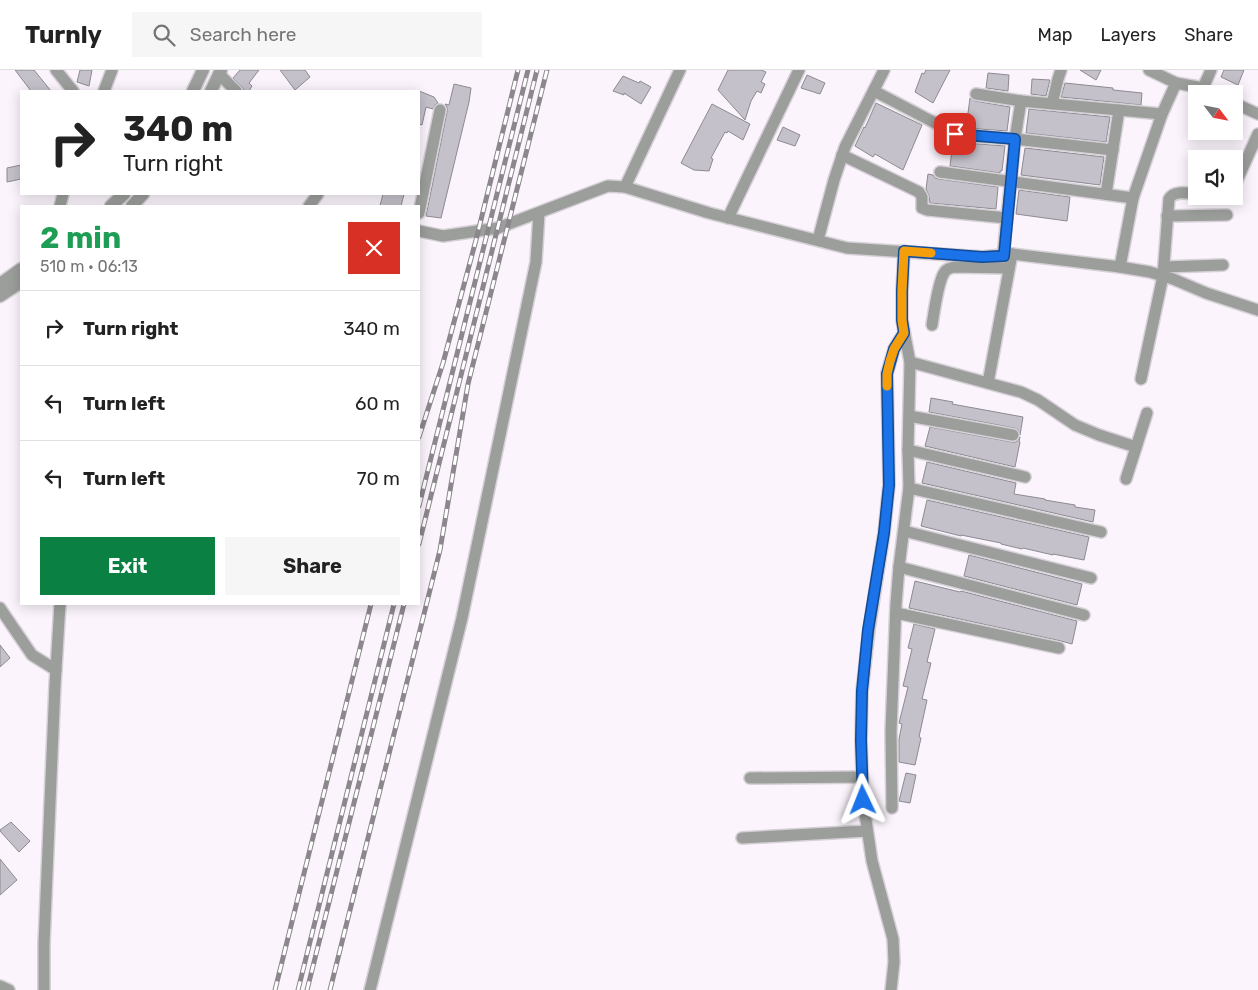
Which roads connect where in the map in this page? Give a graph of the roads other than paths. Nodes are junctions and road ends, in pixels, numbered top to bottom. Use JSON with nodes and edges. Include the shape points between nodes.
{"nodes":[{"id":1,"x":56,"y":70,"type":"edge"},
{"id":2,"x":112,"y":70,"type":"edge"},
{"id":3,"x":203,"y":70,"type":"edge"},
{"id":4,"x":680,"y":70,"type":"edge"},
{"id":5,"x":798,"y":70,"type":"edge"},
{"id":6,"x":884,"y":70,"type":"edge"},
{"id":7,"x":1061,"y":70,"type":"edge"},
{"id":8,"x":1150,"y":70,"type":"edge"},
{"id":9,"x":1211,"y":70,"type":"edge"},
{"id":10,"x":220,"y":72,"type":"edge"},
{"id":11,"x":1176,"y":83,"type":"junction"},
{"id":12,"x":1188,"y":85,"type":"edge"},
{"id":13,"x":1204,"y":85,"type":"edge"},
{"id":14,"x":72,"y":90,"type":"edge"},
{"id":15,"x":104,"y":90,"type":"edge"},
{"id":16,"x":194,"y":90,"type":"edge"},
{"id":17,"x":211,"y":90,"type":"edge"},
{"id":18,"x":235,"y":90,"type":"edge"},
{"id":19,"x":874,"y":91,"type":"junction"},
{"id":20,"x":976,"y":94,"type":"dead end"},
{"id":21,"x":1021,"y":100,"type":"junction"},
{"id":22,"x":1052,"y":104,"type":"junction"},
{"id":23,"x":1243,"y":107,"type":"edge"},
{"id":24,"x":440,"y":110,"type":"dead end"},
{"id":25,"x":1119,"y":110,"type":"junction"},
{"id":26,"x":1162,"y":114,"type":"junction"},
{"id":27,"x":1258,"y":114,"type":"edge"},
{"id":28,"x":939,"y":125,"type":"dead end"},
{"id":29,"x":955,"y":134,"type":"dead end"},
{"id":30,"x":1258,"y":134,"type":"edge"},
{"id":31,"x":1015,"y":139,"type":"junction"},
{"id":32,"x":1113,"y":150,"type":"junction"},
{"id":33,"x":842,"y":155,"type":"junction"},
{"id":34,"x":1243,"y":167,"type":"edge"},
{"id":35,"x":940,"y":172,"type":"dead end"},
{"id":36,"x":1011,"y":181,"type":"junction"},
{"id":37,"x":624,"y":187,"type":"junction"},
{"id":38,"x":1106,"y":194,"type":"junction"},
{"id":39,"x":1188,"y":194,"type":"edge"},
{"id":40,"x":123,"y":195,"type":"edge"},
{"id":41,"x":142,"y":195,"type":"edge"},
{"id":42,"x":1133,"y":198,"type":"junction"},
{"id":43,"x":112,"y":205,"type":"edge"},
{"id":44,"x":133,"y":205,"type":"edge"},
{"id":45,"x":420,"y":208,"type":"edge"},
{"id":46,"x":539,"y":213,"type":"junction"},
{"id":47,"x":1227,"y":215,"type":"dead end"},
{"id":48,"x":1167,"y":216,"type":"junction"},
{"id":49,"x":728,"y":218,"type":"junction"},
{"id":50,"x":1007,"y":218,"type":"junction"},
{"id":51,"x":420,"y":231,"type":"edge"},
{"id":52,"x":818,"y":240,"type":"junction"},
{"id":53,"x":904,"y":251,"type":"junction"},
{"id":54,"x":1008,"y":255,"type":"junction"},
{"id":55,"x":1223,"y":265,"type":"dead end"},
{"id":56,"x":1120,"y":266,"type":"junction"},
{"id":57,"x":1010,"y":268,"type":"junction"},
{"id":58,"x":20,"y":271,"type":"edge"},
{"id":59,"x":1164,"y":272,"type":"junction"},
{"id":60,"x":20,"y":283,"type":"edge"},
{"id":61,"x":0,"y":284,"type":"edge"},
{"id":62,"x":0,"y":296,"type":"edge"},
{"id":63,"x":1258,"y":310,"type":"edge"},
{"id":64,"x":932,"y":325,"type":"dead end"},
{"id":65,"x":904,"y":333,"type":"junction"},
{"id":66,"x":910,"y":362,"type":"junction"},
{"id":67,"x":1141,"y":378,"type":"dead end"},
{"id":68,"x":988,"y":383,"type":"junction"},
{"id":69,"x":1147,"y":413,"type":"dead end"},
{"id":70,"x":909,"y":416,"type":"junction"},
{"id":71,"x":1013,"y":435,"type":"dead end"},
{"id":72,"x":1136,"y":447,"type":"junction"},
{"id":73,"x":908,"y":450,"type":"junction"},
{"id":74,"x":1025,"y":477,"type":"dead end"},
{"id":75,"x":1126,"y":479,"type":"dead end"},
{"id":76,"x":909,"y":488,"type":"junction"},
{"id":77,"x":904,"y":531,"type":"junction"},
{"id":78,"x":1101,"y":532,"type":"dead end"},
{"id":79,"x":899,"y":567,"type":"junction"},
{"id":80,"x":1091,"y":578,"type":"dead end"},
{"id":81,"x":60,"y":605,"type":"edge"},
{"id":82,"x":0,"y":608,"type":"edge"},
{"id":83,"x":896,"y":613,"type":"junction"},
{"id":84,"x":1084,"y":615,"type":"dead end"},
{"id":85,"x":1059,"y":648,"type":"dead end"},
{"id":86,"x":56,"y":670,"type":"junction"},
{"id":87,"x":862,"y":777,"type":"junction"},
{"id":88,"x":750,"y":778,"type":"dead end"},
{"id":89,"x":892,"y":808,"type":"dead end"},
{"id":90,"x":868,"y":831,"type":"junction"},
{"id":91,"x":742,"y":838,"type":"dead end"},
{"id":92,"x":0,"y":986,"type":"edge"},
{"id":93,"x":9,"y":990,"type":"edge"},
{"id":94,"x":44,"y":990,"type":"edge"},
{"id":95,"x":370,"y":990,"type":"edge"},
{"id":96,"x":892,"y":990,"type":"edge"}],
"edges":[{"from":1,"to":14,"type":"street"},
{"from":2,"to":15,"type":"street"},
{"from":3,"to":16,"type":"street"},
{"from":4,"to":37,"type":"street"},
{"from":5,"to":49,"type":"street"},
{"from":6,"to":19,"type":"street"},
{"from":7,"to":22,"type":"street"},
{"from":8,"to":11,"type":"street"},
{"from":9,"to":13,"type":"street"},
{"from":10,"to":17,"type":"street"},
{"from":10,"to":18,"type":"street"},
{"from":11,"to":12,"type":"street"},
{"from":11,"to":26,"type":"street"},
{"from":19,"to":28,"type":"street"},
{"from":19,"to":33,"type":"street"},
{"from":20,"to":21,"type":"street"},
{"from":21,"to":22,"type":"street"},
{"from":21,"to":31,"type":"street"},
{"from":22,"to":25,"type":"street"},
{"from":23,"to":27,"type":"street"},
{"from":24,"to":45,"type":"street"},
{"from":25,"to":26,"type":"street"},
{"from":25,"to":32,"type":"street"},
{"from":26,"to":42,"type":"street"},
{"from":29,"to":31,"type":"street"},
{"from":30,"to":34,"type":"street"},
{"from":31,"to":32,"type":"street"},
{"from":31,"to":36,"type":"street"},
{"from":32,"to":38,"type":"street"},
{"from":33,"to":50,"type":"street","via":[[919,192],[924,209]]},
{"from":33,"to":52,"type":"street"},
{"from":35,"to":36,"type":"street"},
{"from":36,"to":38,"type":"street"},
{"from":36,"to":50,"type":"street"},
{"from":37,"to":46,"type":"street","via":[[608,186]]},
{"from":37,"to":49,"type":"street"},
{"from":38,"to":42,"type":"street"},
{"from":39,"to":48,"type":"street","via":[[1173,194],[1169,199]]},
{"from":40,"to":43,"type":"street"},
{"from":41,"to":44,"type":"street"},
{"from":42,"to":56,"type":"street"},
{"from":46,"to":51,"type":"street","via":[[498,228],[443,236]]},
{"from":46,"to":95,"type":"street","via":[[536,262],[462,618]]},
{"from":47,"to":48,"type":"street"},
{"from":48,"to":59,"type":"street"},
{"from":49,"to":52,"type":"street"},
{"from":50,"to":54,"type":"street"},
{"from":52,"to":53,"type":"street","via":[[847,248]]},
{"from":53,"to":54,"type":"street","via":[[982,257]]},
{"from":53,"to":65,"type":"street"},
{"from":54,"to":56,"type":"street"},
{"from":54,"to":57,"type":"street"},
{"from":55,"to":59,"type":"street"},
{"from":56,"to":59,"type":"street"},
{"from":57,"to":64,"type":"street","via":[[954,267],[945,271]]},
{"from":57,"to":68,"type":"street"},
{"from":58,"to":61,"type":"street"},
{"from":59,"to":63,"type":"street","via":[[1214,296]]},
{"from":59,"to":67,"type":"street"},
{"from":60,"to":62,"type":"street"},
{"from":65,"to":66,"type":"street"},
{"from":65,"to":87,"type":"street","via":[[894,349],[887,374],[889,485],[862,691]]},
{"from":66,"to":68,"type":"street"},
{"from":66,"to":70,"type":"street"},
{"from":68,"to":72,"type":"street","via":[[1021,392],[1075,425]]},
{"from":69,"to":72,"type":"street"},
{"from":70,"to":71,"type":"street"},
{"from":70,"to":73,"type":"street"},
{"from":72,"to":75,"type":"street"},
{"from":73,"to":74,"type":"street"},
{"from":73,"to":76,"type":"street"},
{"from":76,"to":77,"type":"street"},
{"from":76,"to":78,"type":"street"},
{"from":77,"to":79,"type":"street"},
{"from":77,"to":80,"type":"street"},
{"from":79,"to":83,"type":"street"},
{"from":79,"to":84,"type":"street"},
{"from":81,"to":86,"type":"street"},
{"from":82,"to":86,"type":"street","via":[[32,655]]},
{"from":83,"to":85,"type":"street"},
{"from":83,"to":89,"type":"street","via":[[891,731]]},
{"from":86,"to":94,"type":"street"},
{"from":87,"to":88,"type":"street"},
{"from":87,"to":90,"type":"street"},
{"from":90,"to":91,"type":"street"},
{"from":90,"to":96,"type":"street","via":[[872,861],[893,938]]},
{"from":92,"to":93,"type":"street"}]}
